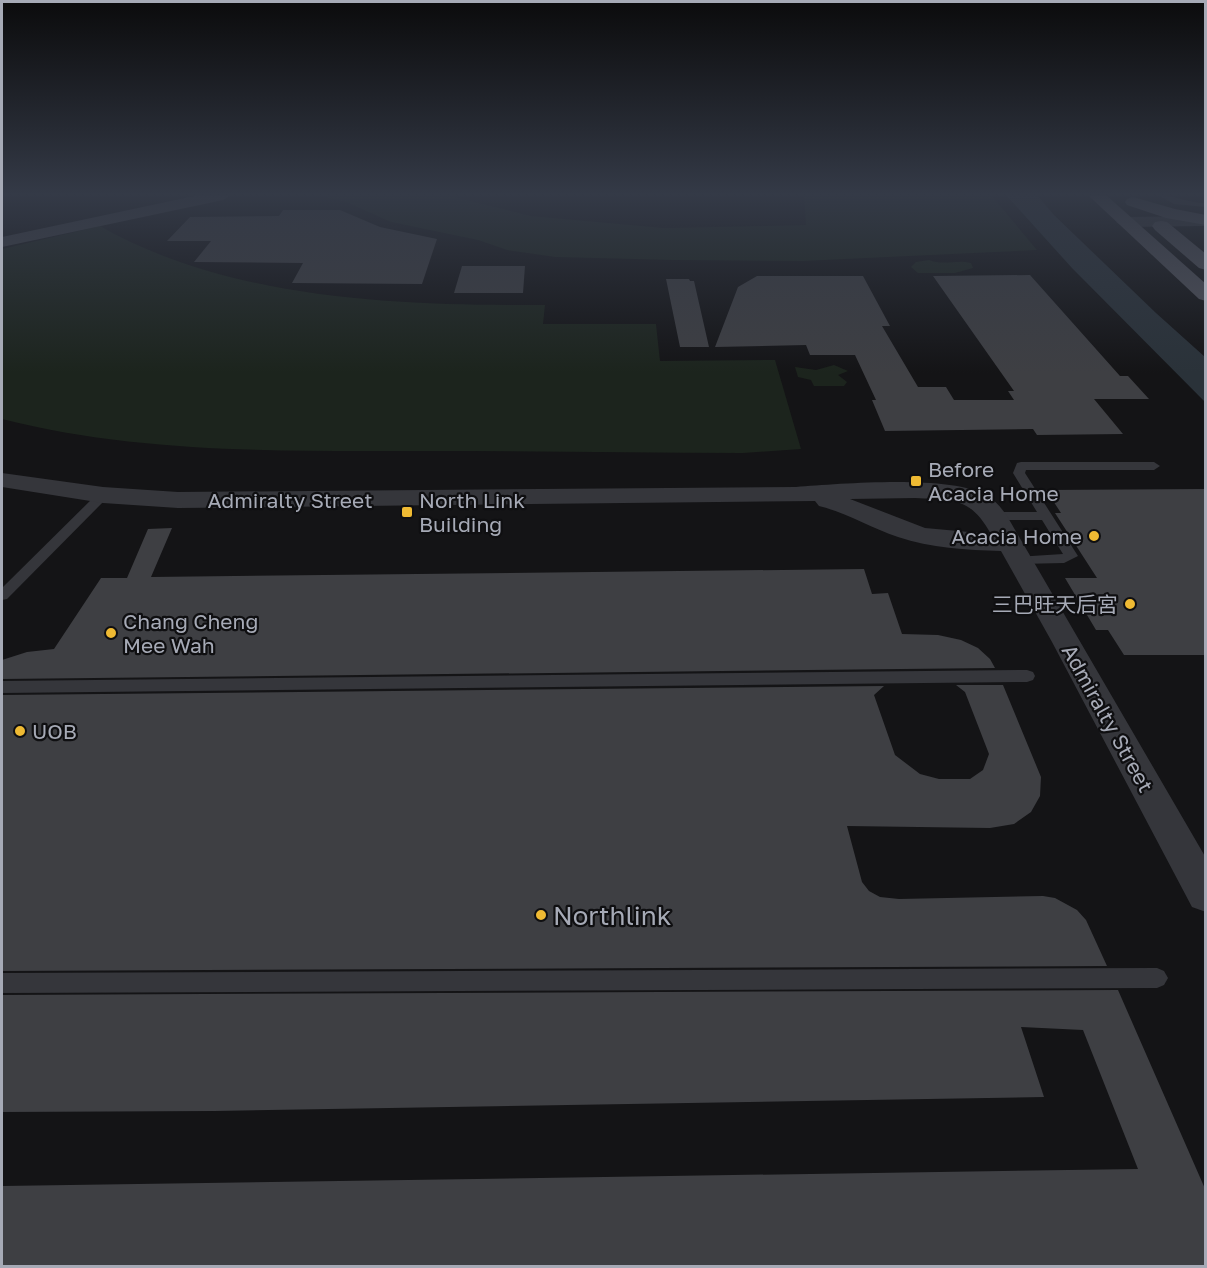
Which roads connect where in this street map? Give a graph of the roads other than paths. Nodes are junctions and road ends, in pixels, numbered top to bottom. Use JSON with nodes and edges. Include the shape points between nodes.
{"nodes":[{"id":1,"x":1160,"y":254,"type":"edge"},
{"id":2,"x":1194,"y":254,"type":"edge"},
{"id":3,"x":1206,"y":264,"type":"edge"},
{"id":4,"x":1206,"y":295,"type":"edge"},
{"id":5,"x":1154,"y":466,"type":"dead end"},
{"id":6,"x":2,"y":480,"type":"edge"},
{"id":7,"x":103,"y":495,"type":"junction"},
{"id":8,"x":795,"y":495,"type":"junction"},
{"id":9,"x":994,"y":516,"type":"junction"},
{"id":10,"x":1047,"y":516,"type":"junction"},
{"id":11,"x":1014,"y":552,"type":"junction"},
{"id":12,"x":2,"y":596,"type":"edge"},
{"id":13,"x":1028,"y":676,"type":"dead end"},
{"id":14,"x":2,"y":687,"type":"edge"},
{"id":15,"x":1206,"y":895,"type":"edge"},
{"id":16,"x":1156,"y":978,"type":"dead end"},
{"id":17,"x":2,"y":983,"type":"edge"}],
"edges":[{"from":1,"to":4,"type":"main road"},
{"from":2,"to":3,"type":"main road"},
{"from":5,"to":10,"type":"lane","via":[[1021,466],[1019,473]]},
{"from":6,"to":7,"type":"street","name":"Admiralty Street"},
{"from":7,"to":8,"type":"street","name":"Admiralty Street","via":[[178,500]]},
{"from":7,"to":12,"type":"lane"},
{"from":8,"to":9,"type":"street","name":"Admiralty Street","via":[[835,491],[947,493],[978,501]]},
{"from":8,"to":11,"type":"street","name":"Admiralty Street","via":[[839,503],[905,531]]},
{"from":9,"to":10,"type":"lane"},
{"from":9,"to":11,"type":"street","name":"Admiralty Street"},
{"from":10,"to":11,"type":"lane","via":[[1071,556],[1064,559]]},
{"from":11,"to":15,"type":"street","name":"Admiralty Street"},
{"from":13,"to":14,"type":"lane"},
{"from":16,"to":17,"type":"lane"}]}
